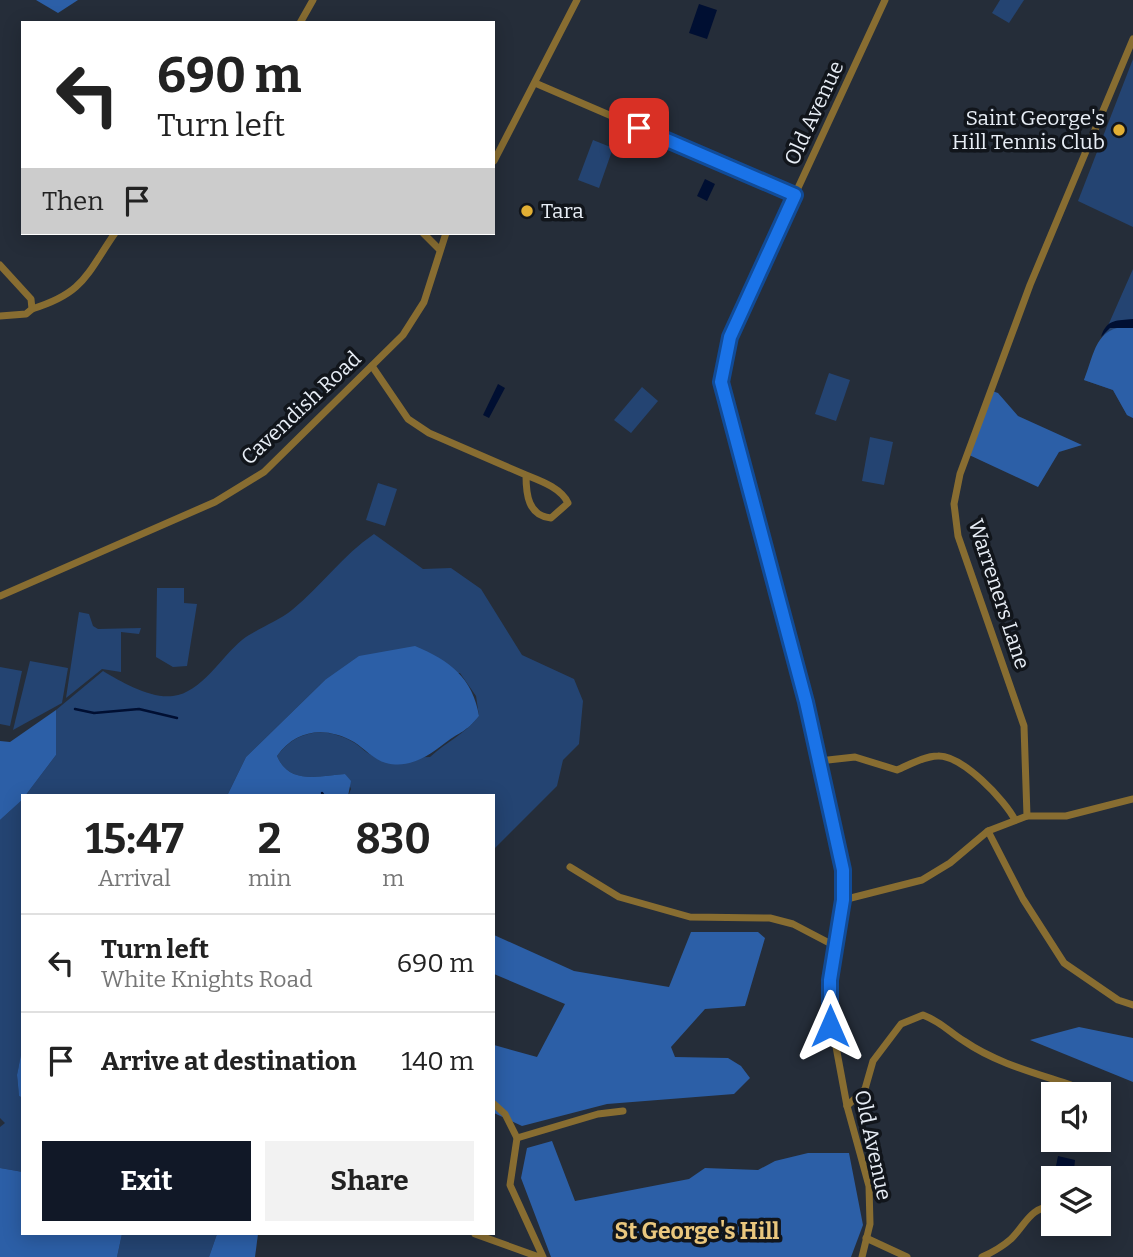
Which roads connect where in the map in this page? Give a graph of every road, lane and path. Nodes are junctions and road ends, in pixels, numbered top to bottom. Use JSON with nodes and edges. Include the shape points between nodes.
{"nodes":[{"id":1,"x":313,"y":0,"type":"edge"},
{"id":2,"x":578,"y":0,"type":"edge"},
{"id":3,"x":886,"y":0,"type":"edge"},
{"id":4,"x":301,"y":21,"type":"edge"},
{"id":5,"x":1133,"y":39,"type":"edge"},
{"id":6,"x":535,"y":83,"type":"junction"},
{"id":7,"x":495,"y":159,"type":"edge"},
{"id":8,"x":795,"y":195,"type":"junction"},
{"id":9,"x":114,"y":235,"type":"edge"},
{"id":10,"x":425,"y":235,"type":"edge"},
{"id":11,"x":445,"y":235,"type":"edge"},
{"id":12,"x":439,"y":249,"type":"junction"},
{"id":13,"x":0,"y":265,"type":"edge"},
{"id":14,"x":32,"y":309,"type":"junction"},
{"id":15,"x":0,"y":316,"type":"edge"},
{"id":16,"x":372,"y":366,"type":"junction"},
{"id":17,"x":526,"y":475,"type":"junction"},
{"id":18,"x":0,"y":596,"type":"edge"},
{"id":19,"x":819,"y":761,"type":"junction"},
{"id":20,"x":1133,"y":799,"type":"edge"},
{"id":21,"x":1027,"y":816,"type":"junction"},
{"id":22,"x":1015,"y":820,"type":"junction"},
{"id":23,"x":988,"y":831,"type":"junction"},
{"id":24,"x":570,"y":867,"type":"dead end"},
{"id":25,"x":843,"y":900,"type":"junction"},
{"id":26,"x":835,"y":946,"type":"junction"},
{"id":27,"x":1133,"y":1005,"type":"edge"},
{"id":28,"x":1063,"y":1082,"type":"edge"},
{"id":29,"x":495,"y":1105,"type":"edge"},
{"id":30,"x":847,"y":1106,"type":"junction"},
{"id":31,"x":623,"y":1111,"type":"dead end"},
{"id":32,"x":517,"y":1138,"type":"junction"},
{"id":33,"x":1041,"y":1208,"type":"edge"},
{"id":34,"x":478,"y":1235,"type":"edge"},
{"id":35,"x":866,"y":1238,"type":"junction"},
{"id":36,"x":541,"y":1257,"type":"edge"},
{"id":37,"x":862,"y":1257,"type":"edge"},
{"id":38,"x":907,"y":1257,"type":"edge"},
{"id":39,"x":982,"y":1257,"type":"edge"}],
"edges":[{"from":1,"to":4,"type":"street"},
{"from":2,"to":6,"type":"street"},
{"from":3,"to":8,"type":"street","name":"Old Avenue"},
{"from":5,"to":21,"type":"street","name":"Warreners Lane","via":[[1012,330],[960,474],[954,504],[958,536],[1024,726]]},
{"from":6,"to":7,"type":"street"},
{"from":6,"to":8,"type":"street"},
{"from":8,"to":19,"type":"street","name":"Old Avenue","via":[[730,337],[721,382]]},
{"from":9,"to":14,"type":"street","via":[[76,288],[62,299]]},
{"from":10,"to":12,"type":"street"},
{"from":11,"to":12,"type":"street","name":"Cavendish Road"},
{"from":12,"to":16,"type":"street","name":"Cavendish Road","via":[[428,291],[413,320]]},
{"from":13,"to":14,"type":"street","via":[[31,299]]},
{"from":14,"to":15,"type":"street","via":[[26,314]]},
{"from":16,"to":17,"type":"street","via":[[408,419],[429,433]]},
{"from":16,"to":18,"type":"street","name":"Cavendish Road","via":[[264,472],[247,483],[215,502]]},
{"from":17,"to":17,"type":"street","via":[[527,499],[540,516],[551,518],[568,503],[552,486]]},
{"from":19,"to":22,"type":"street","via":[[855,757],[897,770],[941,755],[979,779]]},
{"from":19,"to":25,"type":"street","name":"Old Avenue","via":[[843,870]]},
{"from":20,"to":21,"type":"street","via":[[1066,816]]},
{"from":21,"to":22,"type":"street"},
{"from":22,"to":23,"type":"street"},
{"from":23,"to":25,"type":"street","via":[[922,880]]},
{"from":23,"to":27,"type":"street","via":[[1023,899],[1064,962],[1118,1000]]},
{"from":24,"to":26,"type":"street","via":[[619,897],[690,917],[770,918],[793,924]]},
{"from":25,"to":26,"type":"street","name":"Old Avenue"},
{"from":26,"to":30,"type":"street","name":"Old Avenue","via":[[830,1026]]},
{"from":28,"to":30,"type":"street","via":[[999,1059],[923,1015],[901,1024],[873,1061],[865,1089]]},
{"from":29,"to":32,"type":"street"},
{"from":30,"to":35,"type":"street","name":"Old Avenue","via":[[869,1186]]},
{"from":31,"to":32,"type":"street"},
{"from":32,"to":36,"type":"street","via":[[510,1185]]},
{"from":33,"to":39,"type":"street","via":[[1028,1215],[1013,1237]]},
{"from":34,"to":36,"type":"street"},
{"from":35,"to":37,"type":"street","name":"Old Avenue"},
{"from":35,"to":38,"type":"street"}]}
